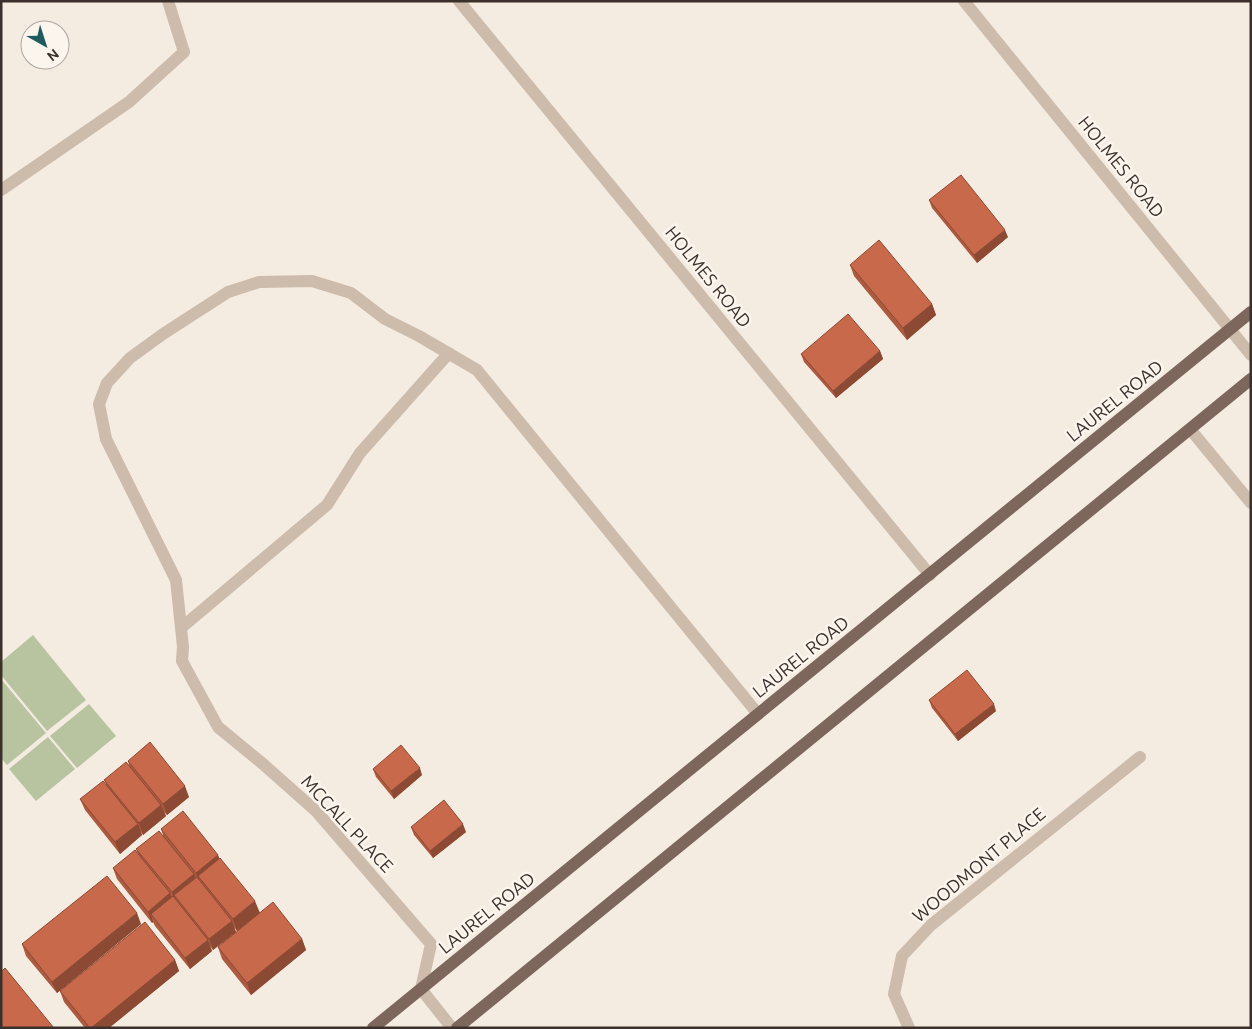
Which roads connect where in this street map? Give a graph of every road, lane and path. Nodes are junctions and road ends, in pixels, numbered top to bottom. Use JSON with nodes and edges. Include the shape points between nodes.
{"nodes":[{"id":1,"x":168,"y":1,"type":"edge"},
{"id":2,"x":459,"y":1,"type":"edge"},
{"id":3,"x":964,"y":1,"type":"edge"},
{"id":4,"x":1,"y":190,"type":"edge"},
{"id":5,"x":1251,"y":312,"type":"edge"},
{"id":6,"x":1230,"y":329,"type":"junction"},
{"id":7,"x":449,"y":353,"type":"junction"},
{"id":8,"x":1251,"y":355,"type":"edge"},
{"id":9,"x":1251,"y":379,"type":"edge"},
{"id":10,"x":1190,"y":429,"type":"junction"},
{"id":11,"x":1251,"y":502,"type":"edge"},
{"id":12,"x":930,"y":575,"type":"junction"},
{"id":13,"x":181,"y":628,"type":"junction"},
{"id":14,"x":758,"y":714,"type":"junction"},
{"id":15,"x":1140,"y":757,"type":"dead end"},
{"id":16,"x":421,"y":989,"type":"junction"},
{"id":17,"x":373,"y":1028,"type":"edge"},
{"id":18,"x":452,"y":1028,"type":"edge"},
{"id":19,"x":457,"y":1028,"type":"edge"},
{"id":20,"x":909,"y":1028,"type":"edge"}],
"edges":[{"from":1,"to":4,"type":"street","via":[[184,52],[129,102]]},
{"from":2,"to":12,"type":"street","name":"HOLMES ROAD"},
{"from":3,"to":6,"type":"street","name":"HOLMES ROAD"},
{"from":5,"to":6,"type":"main road","name":"LAUREL ROAD"},
{"from":6,"to":8,"type":"street","name":"HOLMES ROAD"},
{"from":6,"to":12,"type":"main road","name":"LAUREL ROAD"},
{"from":7,"to":13,"type":"street","via":[[360,453],[327,505]]},
{"from":7,"to":13,"type":"street","via":[[385,320],[351,293],[312,281],[259,282],[228,292],[130,358],[106,383],[99,404],[106,439],[176,580]]},
{"from":7,"to":14,"type":"street","via":[[477,370]]},
{"from":9,"to":10,"type":"main road"},
{"from":10,"to":11,"type":"street"},
{"from":10,"to":19,"type":"main road"},
{"from":12,"to":14,"type":"main road","name":"LAUREL ROAD"},
{"from":13,"to":16,"type":"street","name":"MCCALL PLACE","via":[[182,661],[218,727],[316,811],[432,944]]},
{"from":14,"to":16,"type":"main road","name":"LAUREL ROAD"},
{"from":15,"to":20,"type":"street","name":"WOODMONT PLACE","via":[[931,925],[902,956],[894,994]]},
{"from":16,"to":17,"type":"main road","name":"LAUREL ROAD"},
{"from":16,"to":18,"type":"street"}]}
